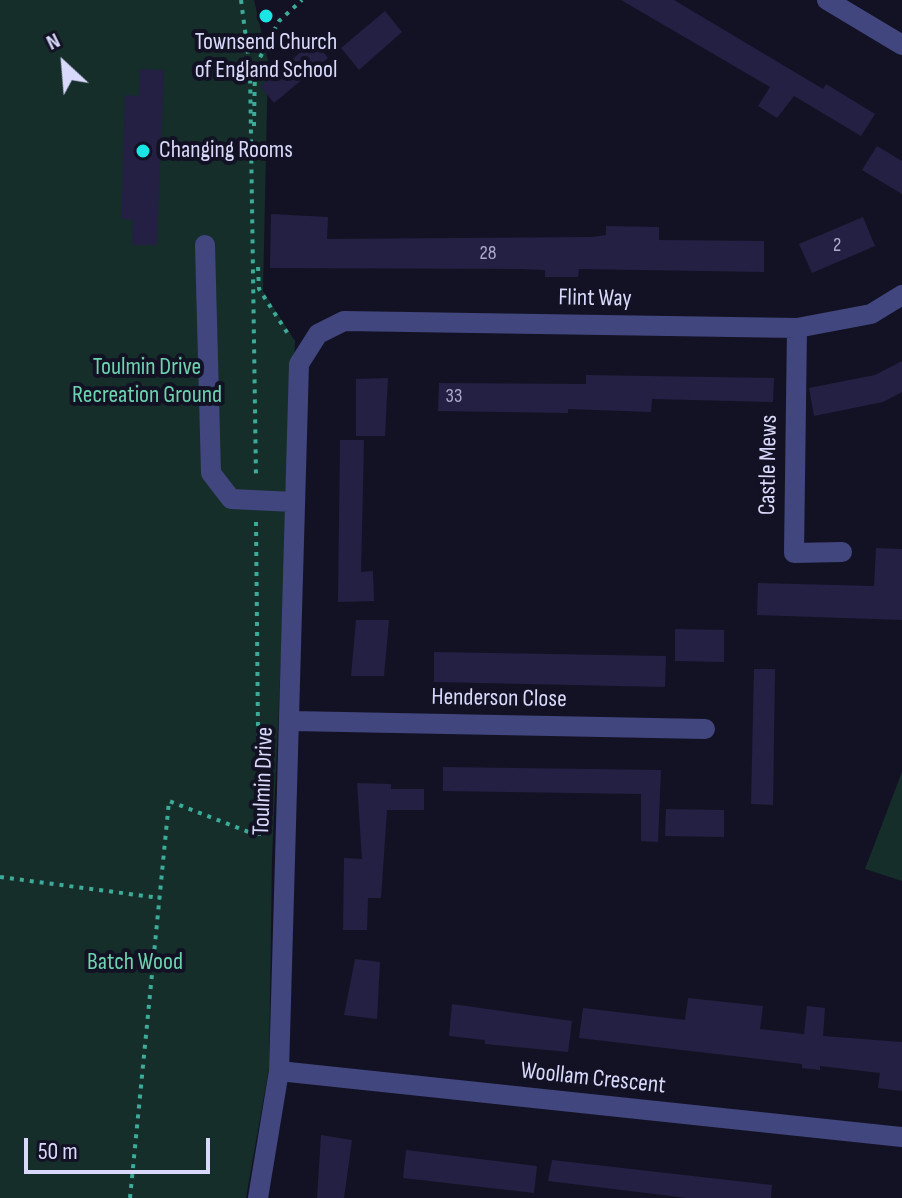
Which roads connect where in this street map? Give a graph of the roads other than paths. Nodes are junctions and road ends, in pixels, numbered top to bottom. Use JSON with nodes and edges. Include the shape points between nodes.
{"nodes":[{"id":1,"x":827,"y":0,"type":"edge"},
{"id":2,"x":902,"y":45,"type":"edge"},
{"id":3,"x":205,"y":245,"type":"dead end"},
{"id":4,"x":902,"y":295,"type":"edge"},
{"id":5,"x":797,"y":328,"type":"junction"},
{"id":6,"x":301,"y":361,"type":"joint"},
{"id":7,"x":294,"y":502,"type":"junction"},
{"id":8,"x":842,"y":552,"type":"dead end"},
{"id":9,"x":292,"y":721,"type":"junction"},
{"id":10,"x":705,"y":729,"type":"dead end"},
{"id":11,"x":279,"y":1071,"type":"junction"},
{"id":12,"x":902,"y":1137,"type":"edge"},
{"id":13,"x":258,"y":1198,"type":"edge"}],
"edges":[{"from":1,"to":2,"type":"street"},
{"from":3,"to":7,"type":"street","via":[[211,473],[231,499]]},
{"from":4,"to":5,"type":"street","name":"Flint Way","via":[[871,314]]},
{"from":5,"to":6,"type":"street","name":"Flint Way","via":[[344,321],[318,334]]},
{"from":5,"to":8,"type":"street","name":"Castle Mews","via":[[794,553]]},
{"from":6,"to":7,"type":"street","name":"Toulmin Drive"},
{"from":7,"to":9,"type":"street","name":"Toulmin Drive"},
{"from":9,"to":10,"type":"street","name":"Henderson Close"},
{"from":9,"to":11,"type":"street","name":"Toulmin Drive"},
{"from":11,"to":12,"type":"street","name":"Woollam Crescent"},
{"from":11,"to":13,"type":"street","name":"Toulmin Drive"}]}
